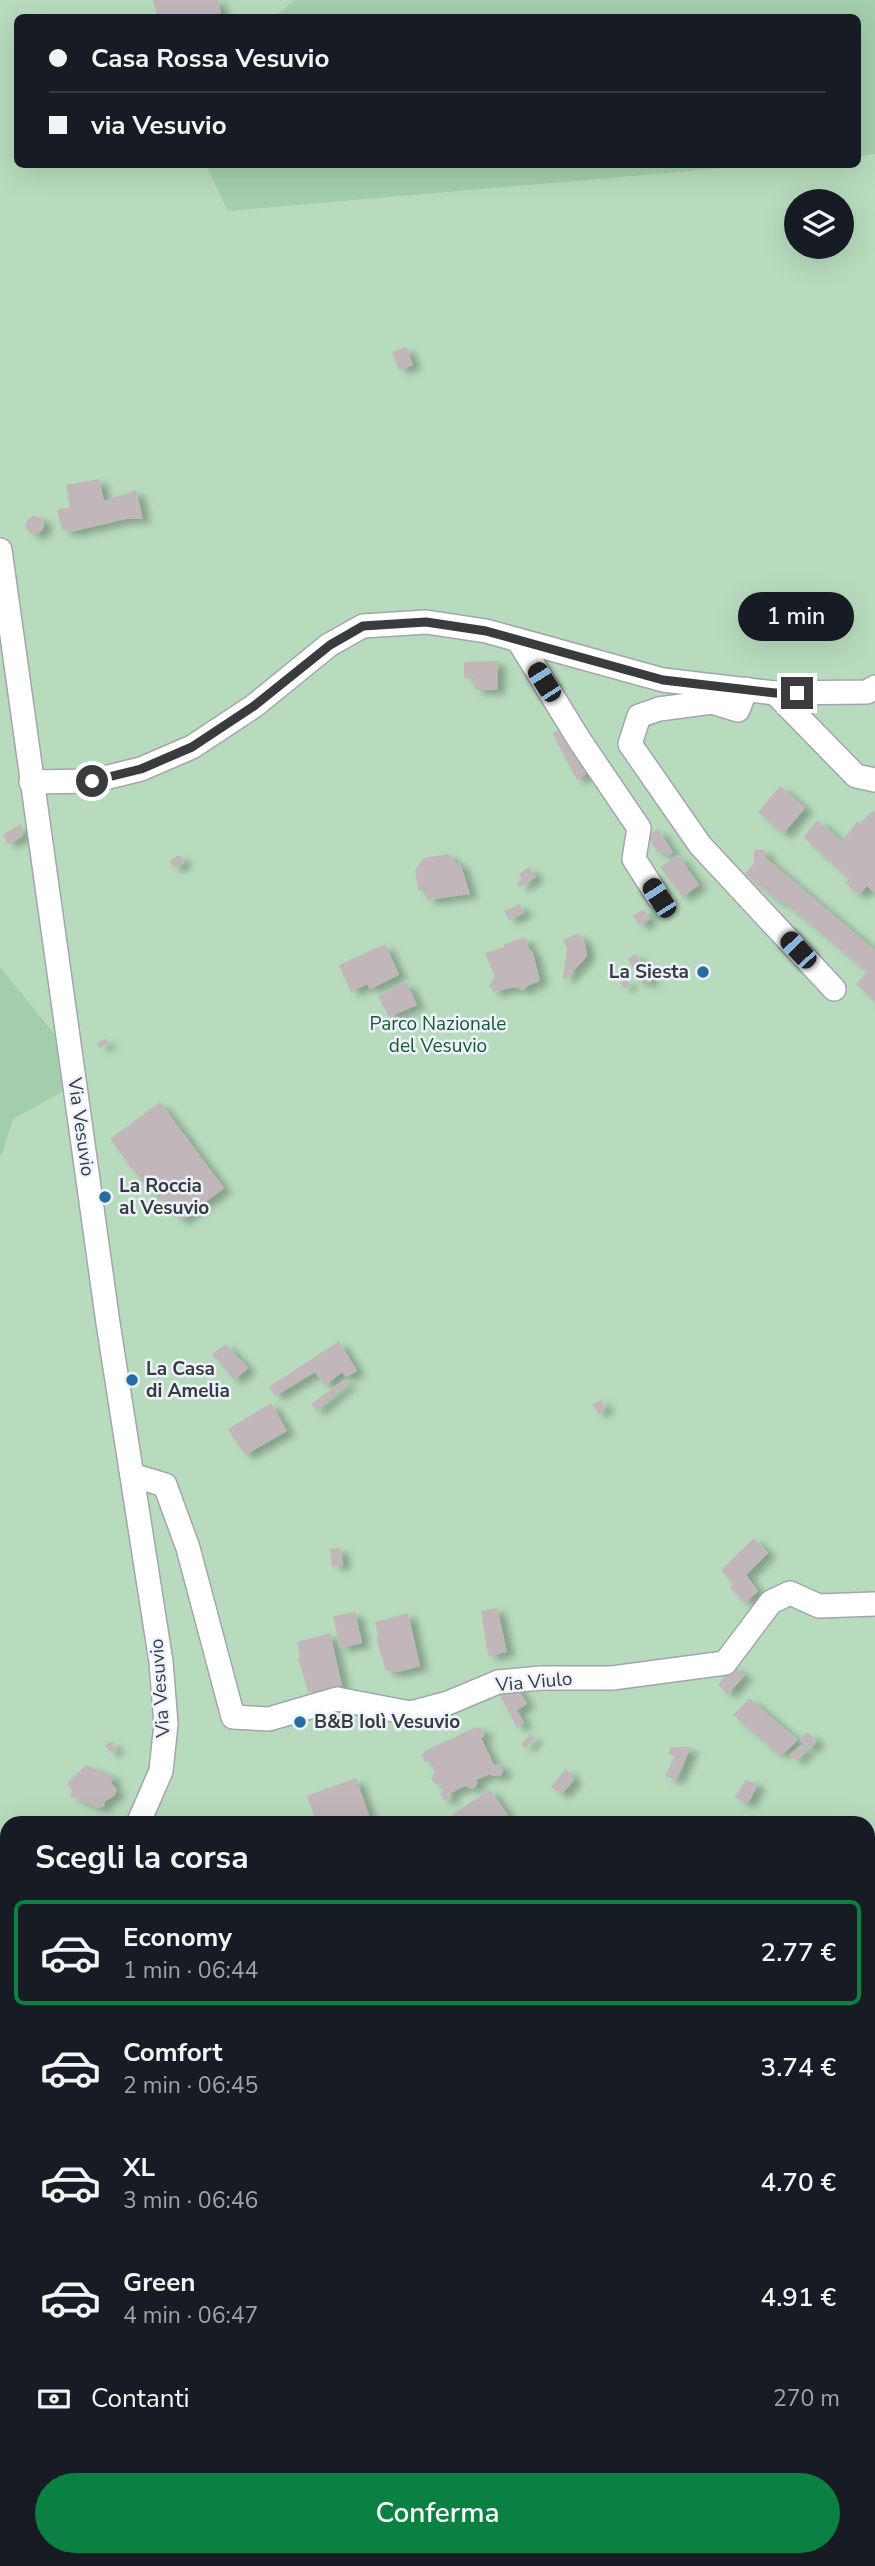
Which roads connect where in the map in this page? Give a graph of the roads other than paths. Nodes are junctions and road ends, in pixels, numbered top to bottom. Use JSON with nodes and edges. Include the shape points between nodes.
{"nodes":[{"id":1,"x":0,"y":550,"type":"edge"},
{"id":2,"x":518,"y":640,"type":"junction"},
{"id":3,"x":875,"y":687,"type":"edge"},
{"id":4,"x":746,"y":689,"type":"junction"},
{"id":5,"x":775,"y":693,"type":"junction"},
{"id":6,"x":875,"y":780,"type":"edge"},
{"id":7,"x":31,"y":782,"type":"junction"},
{"id":8,"x":659,"y":898,"type":"dead end"},
{"id":9,"x":834,"y":989,"type":"dead end"},
{"id":10,"x":132,"y":1475,"type":"junction"},
{"id":11,"x":875,"y":1604,"type":"edge"},
{"id":12,"x":141,"y":1816,"type":"edge"}],
"edges":[{"from":1,"to":7,"type":"street","name":"Via Vesuvio"},
{"from":2,"to":4,"type":"street","via":[[663,680]]},
{"from":2,"to":7,"type":"street","via":[[426,622],[363,626],[330,645],[254,706],[192,747],[141,769],[92,781]]},
{"from":2,"to":8,"type":"street","via":[[639,828],[634,859]]},
{"from":3,"to":5,"type":"street","via":[[867,692]]},
{"from":4,"to":5,"type":"street"},
{"from":4,"to":9,"type":"street","via":[[738,709],[712,702],[639,716],[630,744],[700,845]]},
{"from":5,"to":6,"type":"street","via":[[856,776]]},
{"from":7,"to":10,"type":"street","name":"Via Vesuvio"},
{"from":10,"to":11,"type":"street","name":"Via Viulo","via":[[165,1485],[188,1548],[233,1717],[269,1719],[337,1699],[410,1713],[498,1682],[612,1678],[725,1663],[771,1602],[790,1593],[819,1606]]},
{"from":10,"to":12,"type":"street","name":"Via Vesuvio","via":[[166,1724],[161,1771]]}]}
